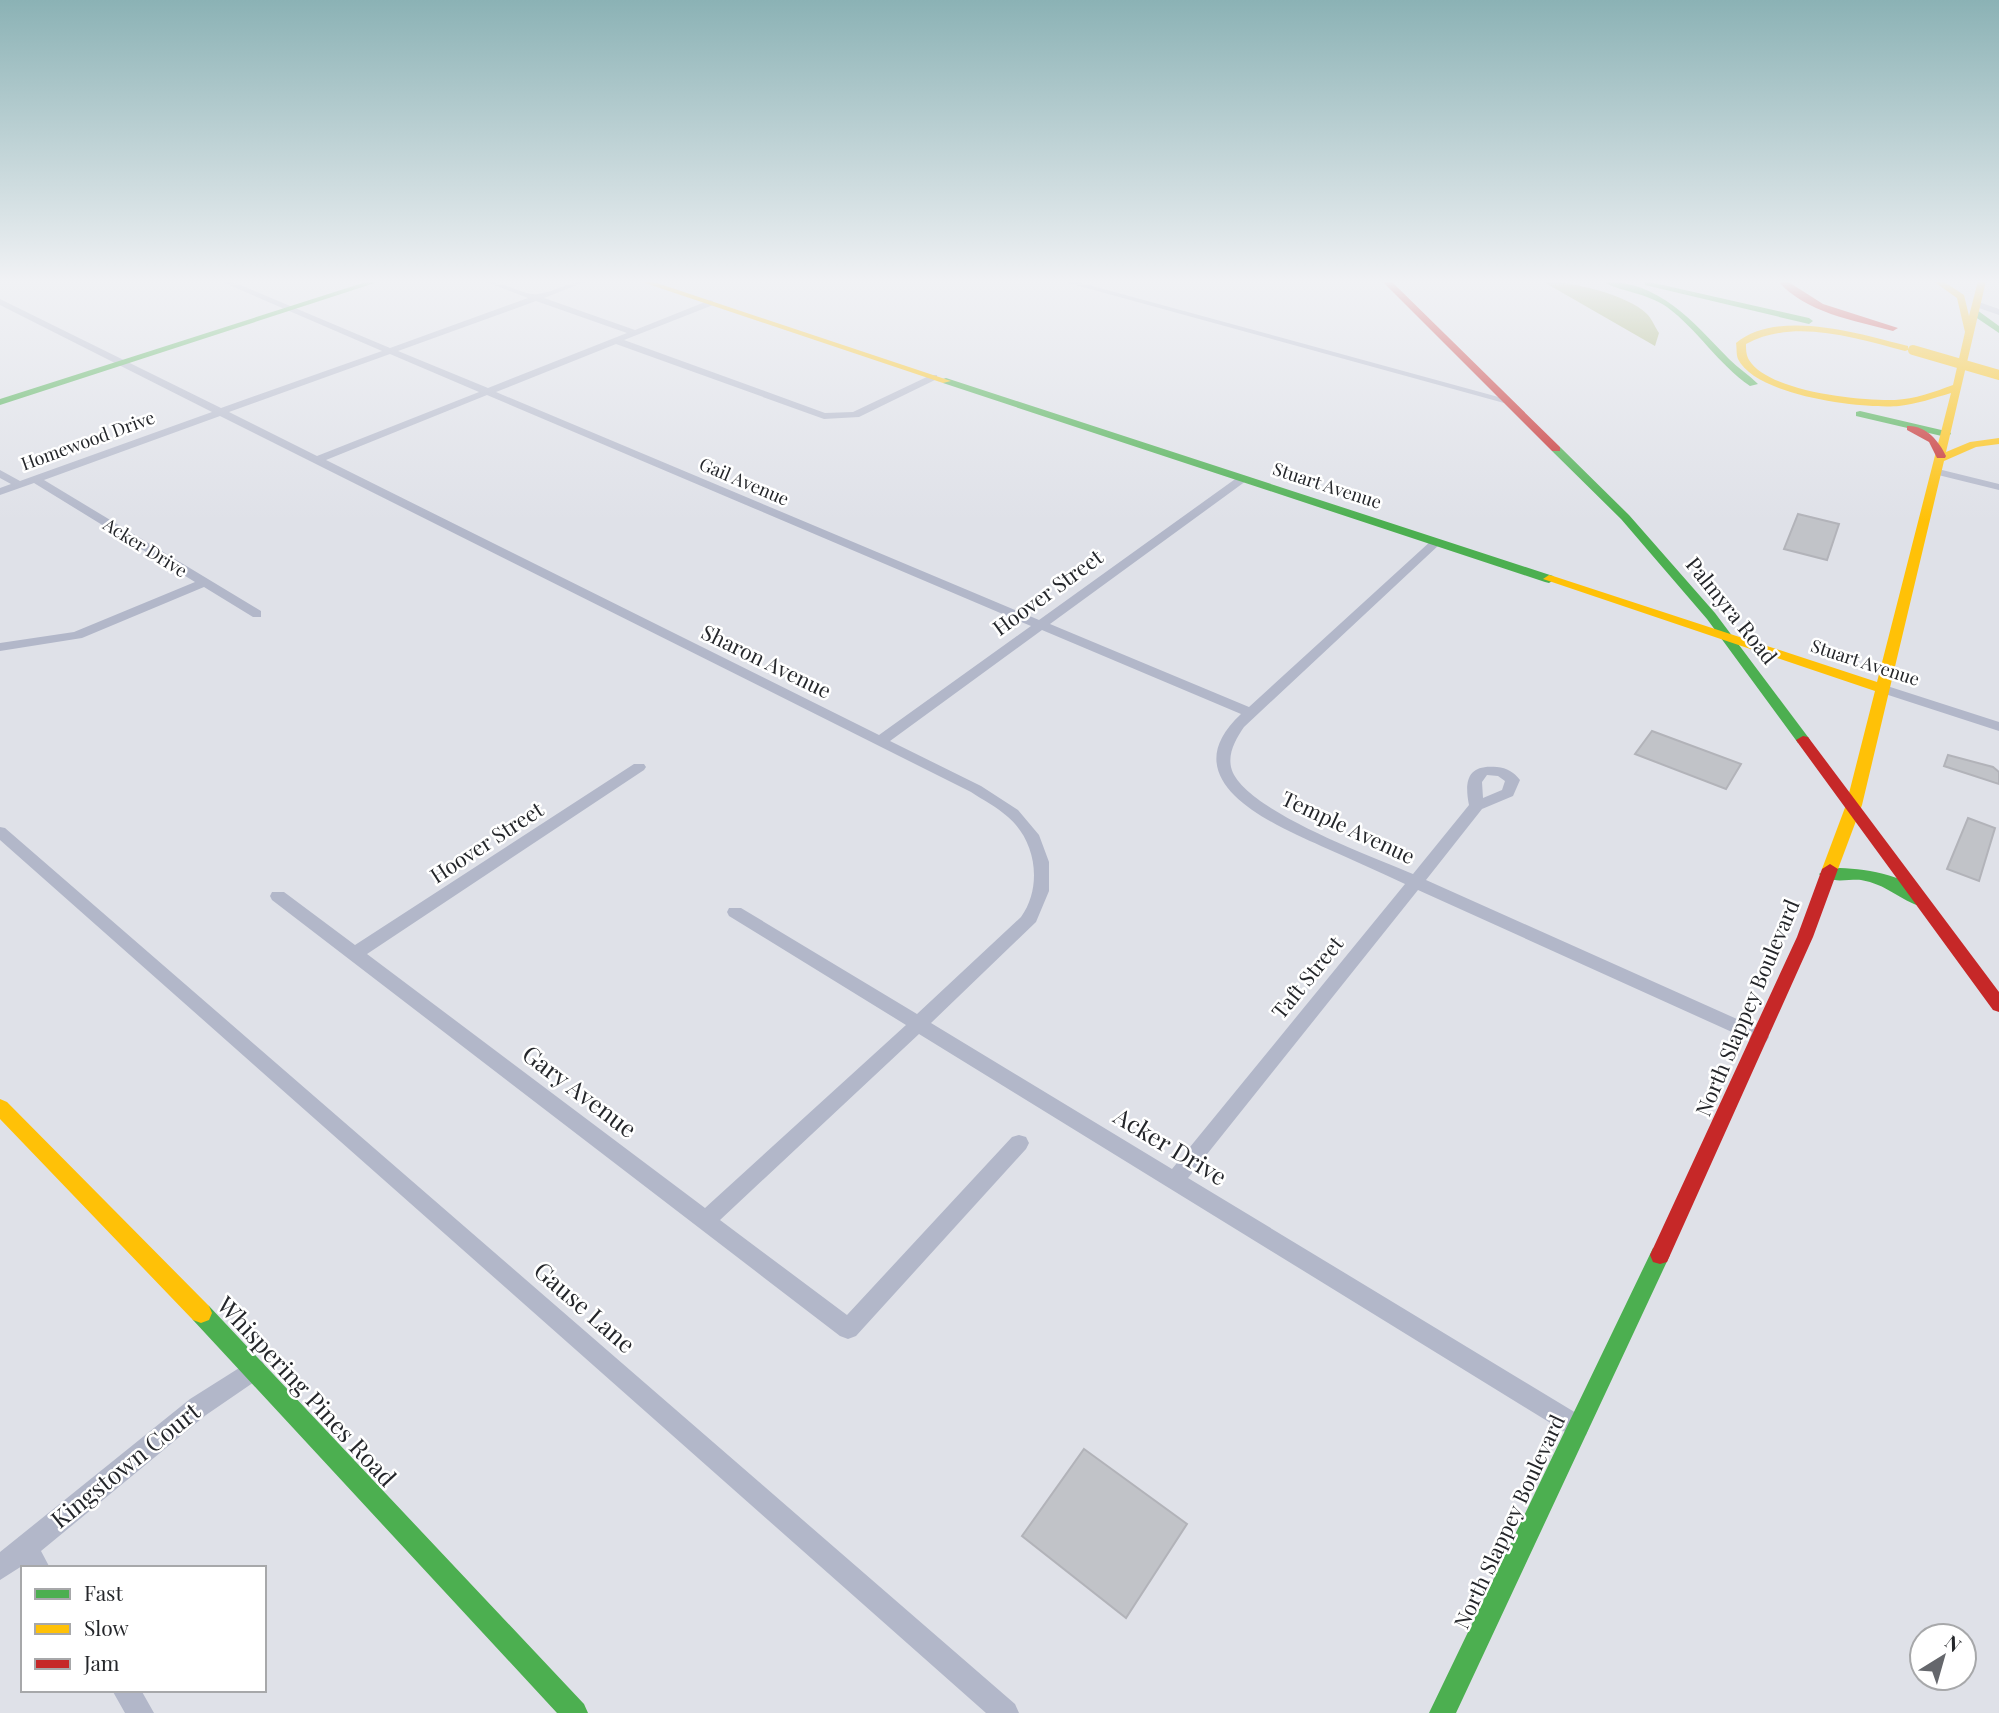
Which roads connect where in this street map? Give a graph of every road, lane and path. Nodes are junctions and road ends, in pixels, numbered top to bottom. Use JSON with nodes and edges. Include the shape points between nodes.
{"nodes":[{"id":1,"x":119,"y":361,"type":"edge"},
{"id":2,"x":129,"y":361,"type":"edge"},
{"id":3,"x":359,"y":361,"type":"edge"},
{"id":4,"x":417,"y":361,"type":"edge"},
{"id":5,"x":566,"y":361,"type":"edge"},
{"id":6,"x":672,"y":361,"type":"edge"},
{"id":7,"x":885,"y":361,"type":"edge"},
{"id":8,"x":1360,"y":361,"type":"edge"},
{"id":9,"x":1467,"y":361,"type":"edge"},
{"id":10,"x":1723,"y":361,"type":"edge"},
{"id":11,"x":1745,"y":361,"type":"edge"},
{"id":12,"x":1960,"y":361,"type":"edge"},
{"id":13,"x":1963,"y":361,"type":"edge"},
{"id":14,"x":123,"y":363,"type":"junction"},
{"id":15,"x":1999,"y":375,"type":"edge"},
{"id":16,"x":934,"y":377,"type":"junction"},
{"id":17,"x":1957,"y":387,"type":"junction"},
{"id":18,"x":490,"y":391,"type":"junction"},
{"id":19,"x":1508,"y":401,"type":"junction"},
{"id":20,"x":0,"y":402,"type":"edge"},
{"id":21,"x":219,"y":411,"type":"junction"},
{"id":22,"x":1881,"y":419,"type":"junction"},
{"id":23,"x":1946,"y":433,"type":"junction"},
{"id":24,"x":1999,"y":441,"type":"edge"},
{"id":25,"x":317,"y":460,"type":"junction"},
{"id":26,"x":1939,"y":462,"type":"junction"},
{"id":27,"x":0,"y":473,"type":"edge"},
{"id":28,"x":35,"y":479,"type":"junction"},
{"id":29,"x":1242,"y":479,"type":"junction"},
{"id":30,"x":19,"y":485,"type":"junction"},
{"id":31,"x":1999,"y":487,"type":"edge"},
{"id":32,"x":0,"y":492,"type":"edge"},
{"id":33,"x":1436,"y":542,"type":"junction"},
{"id":34,"x":203,"y":583,"type":"junction"},
{"id":35,"x":257,"y":614,"type":"dead end"},
{"id":36,"x":1042,"y":625,"type":"junction"},
{"id":37,"x":1727,"y":637,"type":"junction"},
{"id":38,"x":0,"y":647,"type":"edge"},
{"id":39,"x":1884,"y":689,"type":"junction"},
{"id":40,"x":1250,"y":713,"type":"junction"},
{"id":41,"x":1999,"y":727,"type":"edge"},
{"id":42,"x":879,"y":742,"type":"junction"},
{"id":43,"x":639,"y":767,"type":"dead end"},
{"id":44,"x":1477,"y":806,"type":"dead end"},
{"id":45,"x":1854,"y":806,"type":"junction"},
{"id":46,"x":0,"y":832,"type":"edge"},
{"id":47,"x":1827,"y":874,"type":"junction"},
{"id":48,"x":1414,"y":882,"type":"junction"},
{"id":49,"x":278,"y":896,"type":"dead end"},
{"id":50,"x":1922,"y":901,"type":"junction"},
{"id":51,"x":735,"y":912,"type":"dead end"},
{"id":52,"x":356,"y":953,"type":"junction"},
{"id":53,"x":1999,"y":1005,"type":"edge"},
{"id":54,"x":918,"y":1024,"type":"junction"},
{"id":55,"x":1760,"y":1037,"type":"junction"},
{"id":56,"x":0,"y":1107,"type":"edge"},
{"id":57,"x":1019,"y":1143,"type":"dead end"},
{"id":58,"x":1175,"y":1180,"type":"junction"},
{"id":59,"x":707,"y":1219,"type":"junction"},
{"id":60,"x":256,"y":1369,"type":"junction"},
{"id":61,"x":1578,"y":1427,"type":"junction"},
{"id":62,"x":31,"y":1558,"type":"edge"},
{"id":63,"x":0,"y":1568,"type":"edge"},
{"id":64,"x":126,"y":1692,"type":"edge"},
{"id":65,"x":141,"y":1713,"type":"edge"},
{"id":66,"x":575,"y":1713,"type":"edge"},
{"id":67,"x":1006,"y":1713,"type":"edge"},
{"id":68,"x":1442,"y":1713,"type":"edge"}],
"edges":[{"from":1,"to":14,"type":"street","name":"Sharon Avenue"},
{"from":2,"to":14,"type":"main road"},
{"from":3,"to":21,"type":"street","name":"Homewood Drive"},
{"from":4,"to":18,"type":"street","name":"Gail Avenue"},
{"from":5,"to":18,"type":"street"},
{"from":6,"to":16,"type":"street","via":[[824,416],[855,415]]},
{"from":7,"to":16,"type":"main road","name":"Stuart Avenue"},
{"from":8,"to":19,"type":"street"},
{"from":9,"to":19,"type":"main road","name":"Palmyra Road"},
{"from":10,"to":22,"type":"main road","via":[[1759,387],[1789,398]]},
{"from":11,"to":17,"type":"main road","via":[[1767,378],[1836,399],[1896,403]]},
{"from":12,"to":15,"type":"main road","bridge":true},
{"from":13,"to":17,"type":"main road","name":"North Slappey Boulevard"},
{"from":14,"to":20,"type":"main road"},
{"from":14,"to":21,"type":"street","name":"Sharon Avenue"},
{"from":16,"to":29,"type":"main road","name":"Stuart Avenue"},
{"from":17,"to":23,"type":"main road","name":"North Slappey Boulevard"},
{"from":18,"to":25,"type":"street"},
{"from":18,"to":36,"type":"street","name":"Gail Avenue"},
{"from":19,"to":37,"type":"main road","name":"Palmyra Road","via":[[1625,516]]},
{"from":21,"to":25,"type":"street","name":"Sharon Avenue"},
{"from":21,"to":28,"type":"street","name":"Homewood Drive"},
{"from":22,"to":23,"type":"main road"},
{"from":22,"to":26,"type":"main road","via":[[1929,436]]},
{"from":23,"to":26,"type":"main road","name":"North Slappey Boulevard"},
{"from":24,"to":26,"type":"main road","via":[[1974,444]]},
{"from":25,"to":42,"type":"street","name":"Sharon Avenue"},
{"from":26,"to":31,"type":"street"},
{"from":26,"to":39,"type":"main road","name":"North Slappey Boulevard"},
{"from":27,"to":30,"type":"street"},
{"from":28,"to":30,"type":"street","name":"Homewood Drive"},
{"from":28,"to":34,"type":"street","name":"Acker Drive"},
{"from":29,"to":33,"type":"main road","name":"Stuart Avenue"},
{"from":29,"to":36,"type":"street","name":"Hoover Street"},
{"from":30,"to":32,"type":"street","name":"Homewood Drive"},
{"from":33,"to":37,"type":"main road","name":"Stuart Avenue"},
{"from":33,"to":40,"type":"street","name":"Temple Avenue"},
{"from":34,"to":35,"type":"street","name":"Acker Drive"},
{"from":34,"to":38,"type":"street","via":[[77,635]]},
{"from":36,"to":40,"type":"street","name":"Gail Avenue"},
{"from":36,"to":42,"type":"street","name":"Hoover Street"},
{"from":37,"to":39,"type":"main road","name":"Stuart Avenue"},
{"from":37,"to":45,"type":"main road","name":"Palmyra Road"},
{"from":39,"to":41,"type":"street","name":"Stuart Avenue"},
{"from":39,"to":45,"type":"main road","name":"North Slappey Boulevard"},
{"from":40,"to":48,"type":"street","name":"Temple Avenue","via":[[1222,748],[1223,769],[1241,794],[1271,817]]},
{"from":42,"to":54,"type":"street","name":"Sharon Avenue","via":[[976,789],[1014,814],[1034,841],[1042,868],[1030,917]]},
{"from":43,"to":52,"type":"street","name":"Hoover Street"},
{"from":44,"to":48,"type":"street","name":"Taft Street"},
{"from":45,"to":47,"type":"main road","name":"North Slappey Boulevard"},
{"from":45,"to":50,"type":"main road","name":"Palmyra Road"},
{"from":46,"to":67,"type":"street","name":"Gause Lane"},
{"from":47,"to":50,"type":"main road","via":[[1851,871],[1885,877]]},
{"from":47,"to":55,"type":"main road","name":"North Slappey Boulevard","via":[[1805,937]]},
{"from":48,"to":55,"type":"street","name":"Temple Avenue"},
{"from":48,"to":58,"type":"street","name":"Taft Street"},
{"from":49,"to":52,"type":"street","name":"Gary Avenue"},
{"from":50,"to":53,"type":"main road","name":"Palmyra Road"},
{"from":51,"to":54,"type":"street","name":"Acker Drive"},
{"from":52,"to":59,"type":"street","name":"Gary Avenue"},
{"from":54,"to":58,"type":"street","name":"Acker Drive"},
{"from":54,"to":59,"type":"street","name":"Sharon Avenue"},
{"from":55,"to":61,"type":"main road","name":"North Slappey Boulevard"},
{"from":56,"to":60,"type":"main road","name":"Whispering Pines Road"},
{"from":57,"to":59,"type":"street","name":"Gary Avenue","via":[[848,1329]]},
{"from":58,"to":61,"type":"street","name":"Acker Drive"},
{"from":60,"to":62,"type":"street","name":"Kingstown Court","via":[[198,1407]]},
{"from":60,"to":66,"type":"main road","name":"Whispering Pines Road"},
{"from":61,"to":68,"type":"main road","name":"North Slappey Boulevard"},
{"from":62,"to":63,"type":"street","name":"Kingstown Court"},
{"from":64,"to":65,"type":"street"}]}
